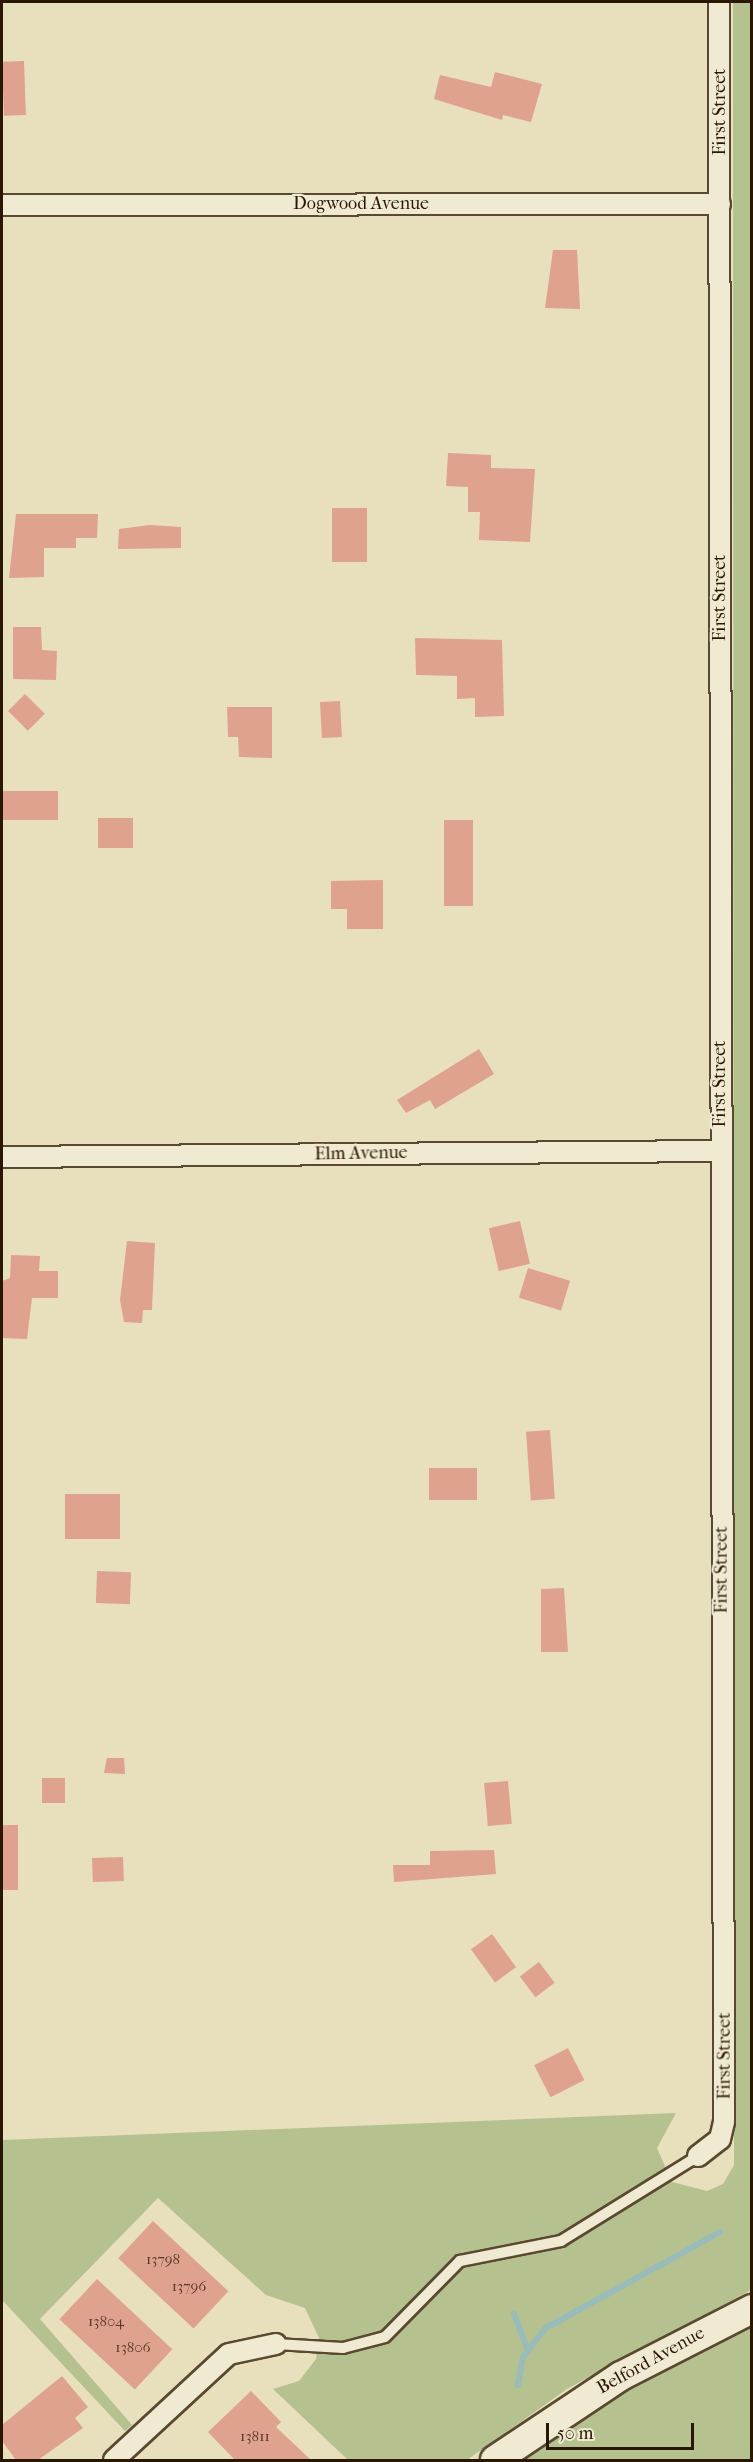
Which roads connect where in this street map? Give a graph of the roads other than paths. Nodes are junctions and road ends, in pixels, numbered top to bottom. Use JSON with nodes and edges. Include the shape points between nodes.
{"nodes":[{"id":1,"x":719,"y":2,"type":"edge"},
{"id":2,"x":720,"y":204,"type":"junction"},
{"id":3,"x":2,"y":205,"type":"edge"},
{"id":4,"x":720,"y":1151,"type":"junction"},
{"id":5,"x":2,"y":1157,"type":"edge"},
{"id":6,"x":698,"y":2156,"type":"joint"},
{"id":7,"x":752,"y":2309,"type":"edge"},
{"id":8,"x":276,"y":2344,"type":"joint"},
{"id":9,"x":114,"y":2460,"type":"edge"},
{"id":10,"x":495,"y":2460,"type":"edge"}],
"edges":[{"from":1,"to":2,"type":"street","name":"First Street"},
{"from":2,"to":3,"type":"street","name":"Dogwood Avenue"},
{"from":2,"to":4,"type":"street","name":"First Street"},
{"from":4,"to":5,"type":"street","name":"Elm Avenue"},
{"from":4,"to":6,"type":"street","name":"First Street","via":[[724,2122],[717,2143]]},
{"from":6,"to":8,"type":"lane","via":[[561,2241],[460,2261],[407,2318],[373,2342],[329,2349]]},
{"from":7,"to":10,"type":"main road","name":"Belford Avenue","via":[[621,2376]]},
{"from":8,"to":9,"type":"street","via":[[229,2354]]}]}
